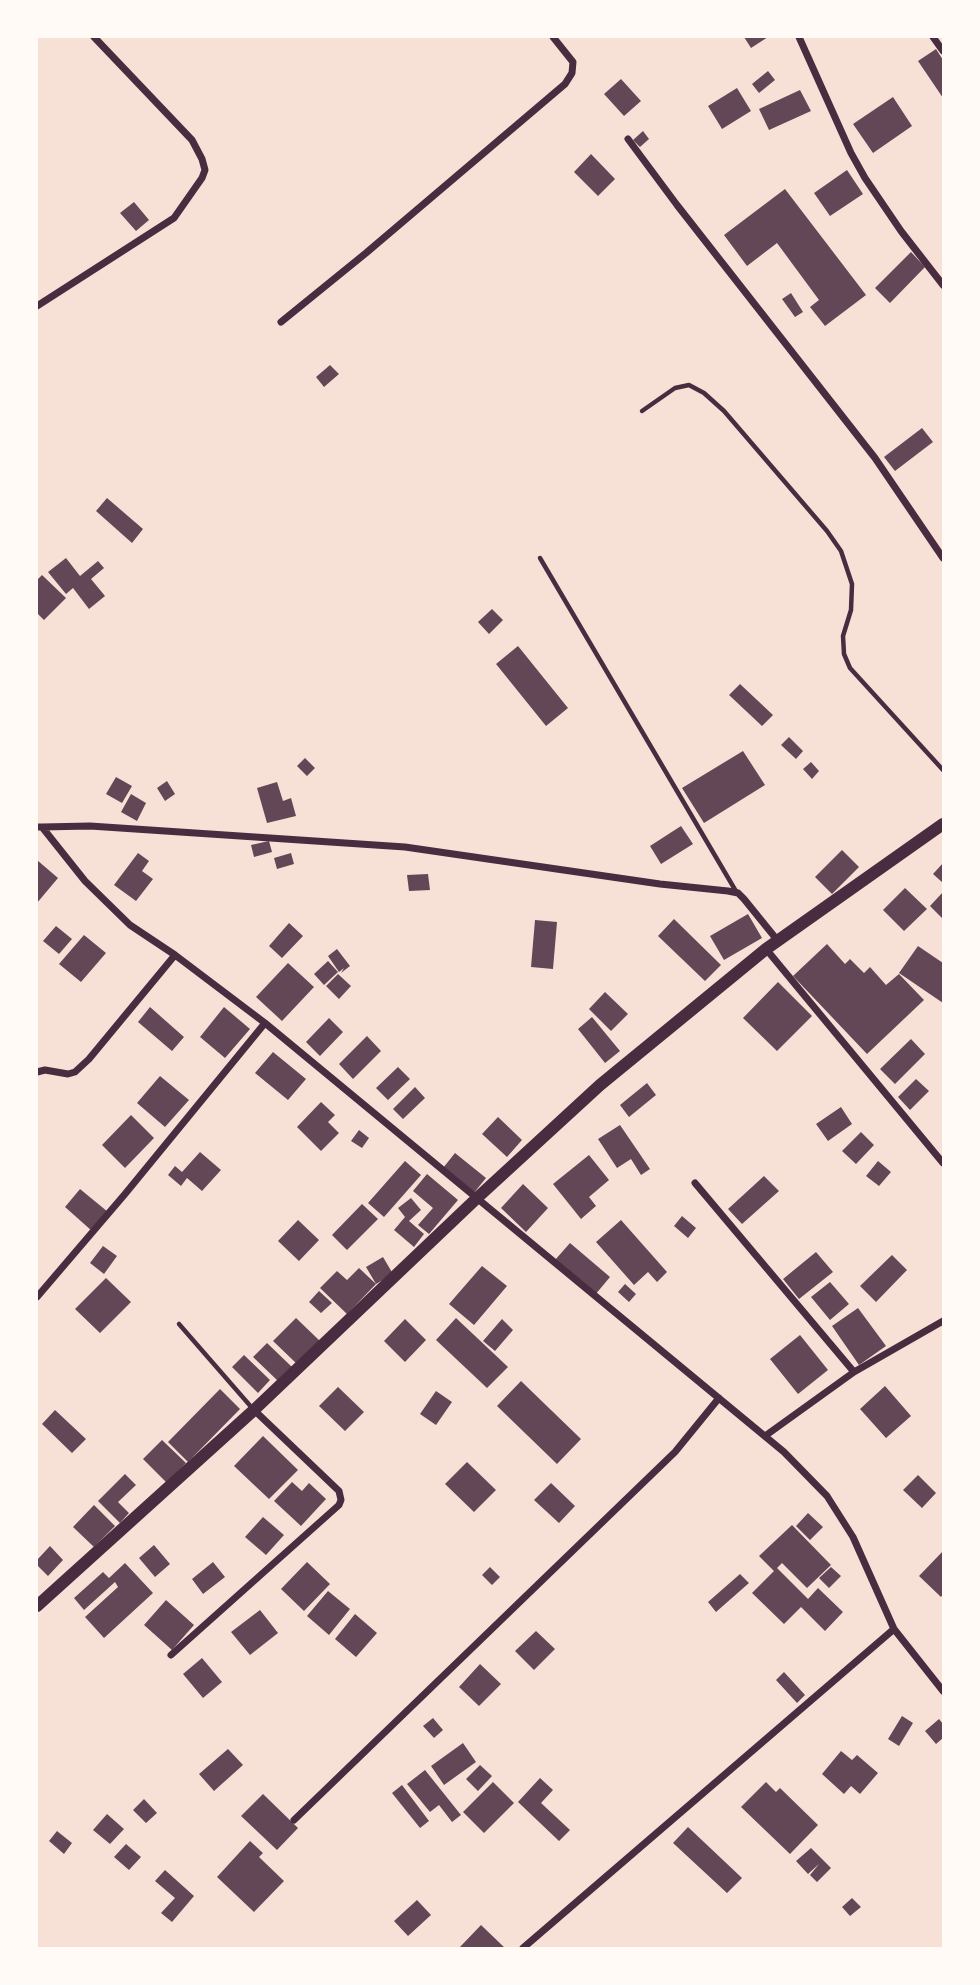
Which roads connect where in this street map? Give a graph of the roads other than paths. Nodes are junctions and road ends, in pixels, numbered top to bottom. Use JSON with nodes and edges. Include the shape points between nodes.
{"nodes":[{"id":1,"x":94,"y":37,"type":"edge"},
{"id":2,"x":553,"y":37,"type":"edge"},
{"id":3,"x":799,"y":37,"type":"edge"},
{"id":4,"x":933,"y":37,"type":"edge"},
{"id":5,"x":943,"y":51,"type":"edge"},
{"id":6,"x":628,"y":139,"type":"dead end"},
{"id":7,"x":943,"y":285,"type":"edge"},
{"id":8,"x":37,"y":306,"type":"edge"},
{"id":9,"x":281,"y":322,"type":"dead end"},
{"id":10,"x":642,"y":411,"type":"dead end"},
{"id":11,"x":540,"y":558,"type":"dead end"},
{"id":12,"x":943,"y":558,"type":"edge"},
{"id":13,"x":943,"y":770,"type":"edge"},
{"id":14,"x":943,"y":824,"type":"edge"},
{"id":15,"x":40,"y":827,"type":"edge"},
{"id":16,"x":738,"y":893,"type":"junction"},
{"id":17,"x":778,"y":941,"type":"junction"},
{"id":18,"x":766,"y":949,"type":"junction"},
{"id":19,"x":175,"y":955,"type":"junction"},
{"id":20,"x":265,"y":1024,"type":"junction"},
{"id":21,"x":37,"y":1072,"type":"edge"},
{"id":22,"x":943,"y":1163,"type":"edge"},
{"id":23,"x":695,"y":1183,"type":"dead end"},
{"id":24,"x":477,"y":1198,"type":"junction"},
{"id":25,"x":37,"y":1297,"type":"edge"},
{"id":26,"x":943,"y":1321,"type":"edge"},
{"id":27,"x":179,"y":1324,"type":"dead end"},
{"id":28,"x":854,"y":1372,"type":"junction"},
{"id":29,"x":719,"y":1398,"type":"junction"},
{"id":30,"x":254,"y":1410,"type":"junction"},
{"id":31,"x":765,"y":1436,"type":"junction"},
{"id":32,"x":37,"y":1606,"type":"edge"},
{"id":33,"x":894,"y":1629,"type":"junction"},
{"id":34,"x":170,"y":1655,"type":"dead end"},
{"id":35,"x":943,"y":1691,"type":"edge"},
{"id":36,"x":294,"y":1820,"type":"dead end"},
{"id":37,"x":523,"y":1948,"type":"edge"}],
"edges":[{"from":1,"to":8,"type":"street","via":[[185,132],[205,170],[174,218]]},
{"from":2,"to":9,"type":"street","via":[[573,62],[565,84]]},
{"from":3,"to":7,"type":"street","via":[[865,178]]},
{"from":4,"to":5,"type":"street"},
{"from":6,"to":12,"type":"street","via":[[875,458]]},
{"from":10,"to":13,"type":"lane","via":[[675,388],[689,385],[704,393],[827,531],[841,551],[852,584],[843,636],[850,668]]},
{"from":11,"to":16,"type":"lane"},
{"from":14,"to":17,"type":"main road"},
{"from":15,"to":16,"type":"street","via":[[90,826],[405,847]]},
{"from":15,"to":19,"type":"street","via":[[102,900]]},
{"from":16,"to":17,"type":"street"},
{"from":17,"to":18,"type":"main road"},
{"from":18,"to":22,"type":"street"},
{"from":18,"to":24,"type":"main road","via":[[600,1085]]},
{"from":19,"to":20,"type":"street"},
{"from":19,"to":21,"type":"street","via":[[75,1072]]},
{"from":20,"to":24,"type":"street"},
{"from":20,"to":25,"type":"street"},
{"from":23,"to":28,"type":"street"},
{"from":24,"to":29,"type":"street"},
{"from":24,"to":30,"type":"main road"},
{"from":26,"to":28,"type":"street"},
{"from":27,"to":30,"type":"lane"},
{"from":28,"to":31,"type":"street"},
{"from":29,"to":31,"type":"street"},
{"from":29,"to":36,"type":"street","via":[[675,1452]]},
{"from":30,"to":32,"type":"main road"},
{"from":30,"to":34,"type":"street","via":[[339,1491],[341,1500]]},
{"from":31,"to":33,"type":"street","via":[[827,1496],[853,1537]]},
{"from":33,"to":35,"type":"street"},
{"from":33,"to":37,"type":"street"}]}
